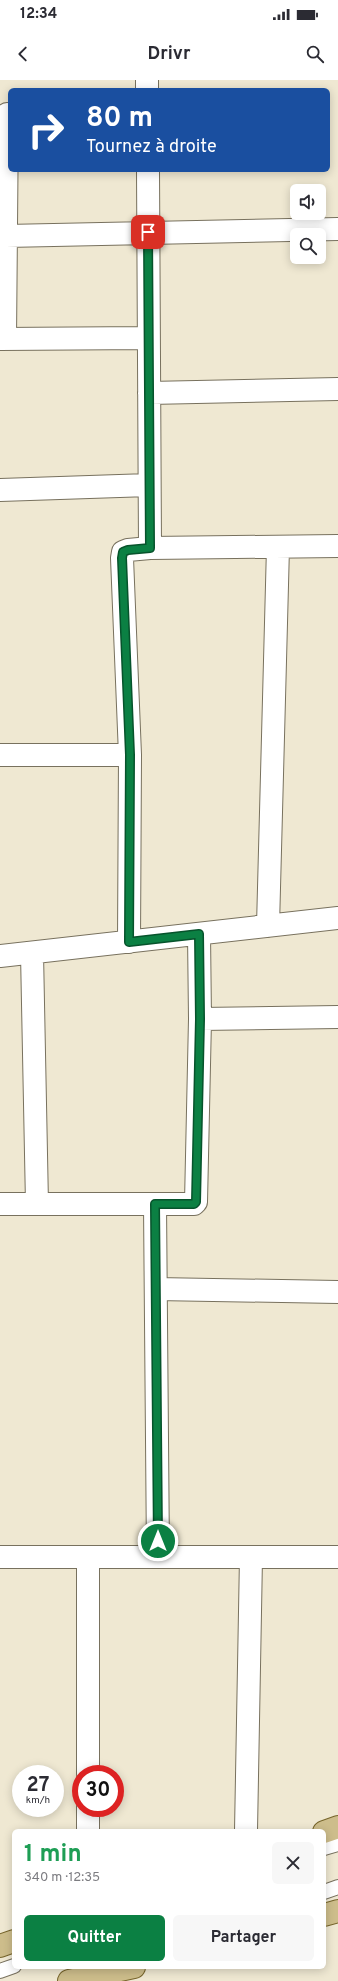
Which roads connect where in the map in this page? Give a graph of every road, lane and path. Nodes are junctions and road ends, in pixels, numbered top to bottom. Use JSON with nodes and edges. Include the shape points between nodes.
{"nodes":[{"id":1,"x":6,"y":114,"type":"edge"},
{"id":2,"x":148,"y":172,"type":"edge"},
{"id":3,"x":338,"y":229,"type":"edge"},
{"id":4,"x":148,"y":232,"type":"junction"},
{"id":5,"x":6,"y":236,"type":"junction"},
{"id":6,"x":148,"y":338,"type":"junction"},
{"id":7,"x":3,"y":339,"type":"edge"},
{"id":8,"x":338,"y":389,"type":"edge"},
{"id":9,"x":149,"y":393,"type":"junction"},
{"id":10,"x":149,"y":485,"type":"junction"},
{"id":11,"x":0,"y":490,"type":"edge"},
{"id":12,"x":338,"y":546,"type":"edge"},
{"id":13,"x":278,"y":547,"type":"junction"},
{"id":14,"x":150,"y":548,"type":"junction"},
{"id":15,"x":0,"y":755,"type":"edge"},
{"id":16,"x":130,"y":755,"type":"junction"},
{"id":17,"x":338,"y":918,"type":"edge"},
{"id":18,"x":268,"y":926,"type":"junction"},
{"id":19,"x":199,"y":934,"type":"junction"},
{"id":20,"x":129,"y":942,"type":"junction"},
{"id":21,"x":32,"y":953,"type":"junction"},
{"id":22,"x":0,"y":956,"type":"edge"},
{"id":23,"x":338,"y":1016,"type":"edge"},
{"id":24,"x":200,"y":1019,"type":"junction"},
{"id":25,"x":0,"y":1204,"type":"edge"},
{"id":26,"x":38,"y":1204,"type":"junction"},
{"id":27,"x":155,"y":1204,"type":"junction"},
{"id":28,"x":156,"y":1289,"type":"junction"},
{"id":29,"x":338,"y":1292,"type":"edge"},
{"id":30,"x":0,"y":1557,"type":"edge"},
{"id":31,"x":88,"y":1557,"type":"junction"},
{"id":32,"x":158,"y":1557,"type":"junction"},
{"id":33,"x":251,"y":1557,"type":"junction"},
{"id":34,"x":338,"y":1557,"type":"edge"},
{"id":35,"x":88,"y":1765,"type":"edge"},
{"id":36,"x":88,"y":1817,"type":"edge"},
{"id":37,"x":338,"y":1827,"type":"edge"},
{"id":38,"x":88,"y":1829,"type":"edge"},
{"id":39,"x":246,"y":1829,"type":"edge"},
{"id":40,"x":326,"y":1831,"type":"edge"},
{"id":41,"x":338,"y":1844,"type":"edge"},
{"id":42,"x":326,"y":1847,"type":"edge"},
{"id":43,"x":338,"y":1888,"type":"edge"},
{"id":44,"x":326,"y":1891,"type":"edge"},
{"id":45,"x":338,"y":1910,"type":"edge"},
{"id":46,"x":326,"y":1914,"type":"edge"},
{"id":47,"x":12,"y":1942,"type":"edge"},
{"id":48,"x":0,"y":1946,"type":"edge"},
{"id":49,"x":12,"y":1967,"type":"edge"},
{"id":50,"x":0,"y":1971,"type":"edge"},
{"id":51,"x":131,"y":1972,"type":"edge"},
{"id":52,"x":69,"y":1981,"type":"edge"}],
"edges":[{"from":1,"to":5,"type":"street"},
{"from":2,"to":4,"type":"street"},
{"from":3,"to":4,"type":"street"},
{"from":4,"to":5,"type":"street"},
{"from":4,"to":6,"type":"street"},
{"from":5,"to":7,"type":"street"},
{"from":6,"to":7,"type":"street"},
{"from":6,"to":9,"type":"street"},
{"from":8,"to":9,"type":"street"},
{"from":9,"to":10,"type":"street"},
{"from":10,"to":11,"type":"street"},
{"from":10,"to":14,"type":"street"},
{"from":12,"to":13,"type":"street"},
{"from":13,"to":14,"type":"street"},
{"from":13,"to":18,"type":"street"},
{"from":14,"to":16,"type":"street","via":[[128,550],[123,552],[122,558]]},
{"from":15,"to":16,"type":"street"},
{"from":16,"to":20,"type":"street"},
{"from":17,"to":18,"type":"street"},
{"from":18,"to":19,"type":"street"},
{"from":19,"to":20,"type":"street"},
{"from":19,"to":24,"type":"street"},
{"from":20,"to":21,"type":"street"},
{"from":21,"to":22,"type":"street"},
{"from":21,"to":26,"type":"street"},
{"from":23,"to":24,"type":"street"},
{"from":24,"to":27,"type":"street","via":[[196,1202]]},
{"from":25,"to":26,"type":"street"},
{"from":26,"to":27,"type":"street"},
{"from":27,"to":28,"type":"street"},
{"from":28,"to":29,"type":"street"},
{"from":28,"to":32,"type":"street"},
{"from":30,"to":31,"type":"street"},
{"from":31,"to":32,"type":"street"},
{"from":31,"to":35,"type":"street"},
{"from":32,"to":33,"type":"street"},
{"from":33,"to":34,"type":"street"},
{"from":33,"to":39,"type":"street"},
{"from":36,"to":38,"type":"street"},
{"from":37,"to":40,"type":"main road"},
{"from":41,"to":42,"type":"lane"},
{"from":43,"to":44,"type":"lane"},
{"from":45,"to":46,"type":"main road"},
{"from":47,"to":48,"type":"main road"},
{"from":49,"to":50,"type":"lane"},
{"from":51,"to":52,"type":"main road"}]}
